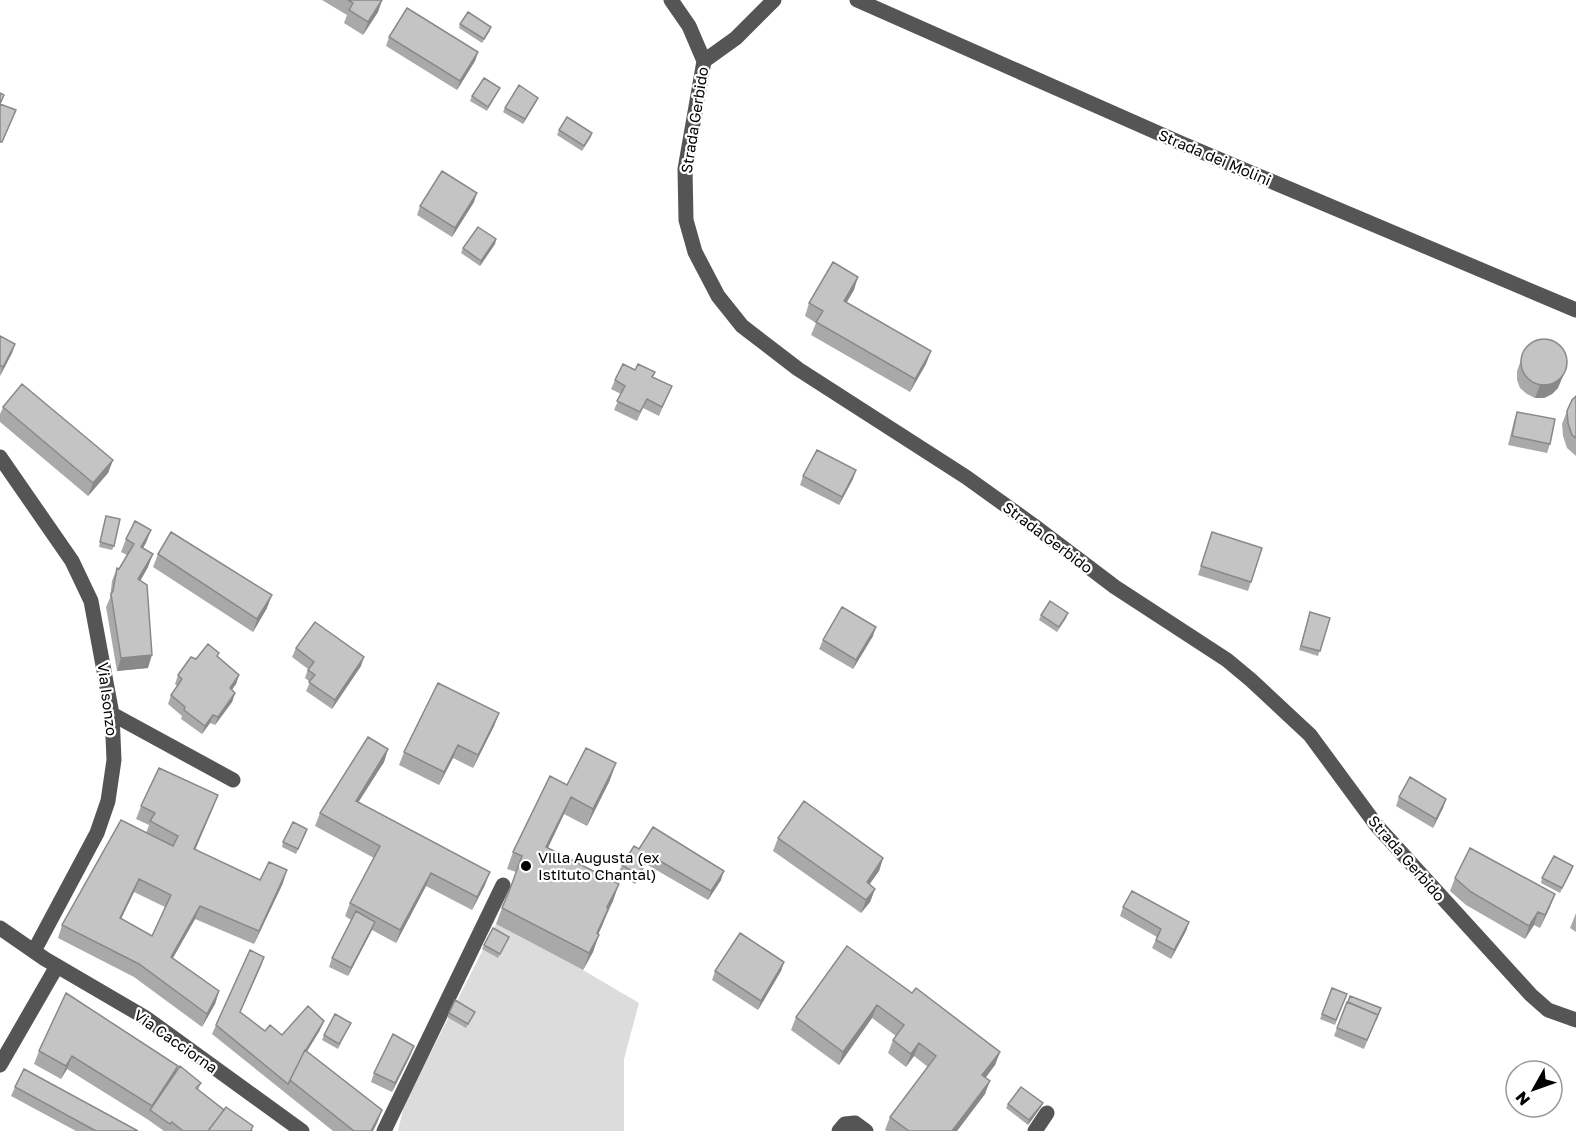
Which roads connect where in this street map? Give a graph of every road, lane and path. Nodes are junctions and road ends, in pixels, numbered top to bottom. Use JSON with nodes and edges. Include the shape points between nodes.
{"nodes":[{"id":1,"x":671,"y":0,"type":"edge"},
{"id":2,"x":774,"y":0,"type":"edge"},
{"id":3,"x":856,"y":0,"type":"edge"},
{"id":4,"x":704,"y":61,"type":"junction"},
{"id":5,"x":1576,"y":310,"type":"edge"},
{"id":6,"x":0,"y":457,"type":"edge"},
{"id":7,"x":112,"y":714,"type":"junction"},
{"id":8,"x":233,"y":780,"type":"dead end"},
{"id":9,"x":503,"y":885,"type":"dead end"},
{"id":10,"x":0,"y":928,"type":"edge"},
{"id":11,"x":45,"y":958,"type":"junction"},
{"id":12,"x":1576,"y":1020,"type":"edge"},
{"id":13,"x":0,"y":1065,"type":"edge"},
{"id":14,"x":1047,"y":1113,"type":"dead end"},
{"id":15,"x":302,"y":1131,"type":"edge"},
{"id":16,"x":384,"y":1131,"type":"edge"},
{"id":17,"x":839,"y":1131,"type":"edge"},
{"id":18,"x":866,"y":1131,"type":"edge"},
{"id":19,"x":1035,"y":1131,"type":"edge"}],
"edges":[{"from":1,"to":4,"type":"street","name":"Strada Gerbido","via":[[689,26]]},
{"from":2,"to":4,"type":"street","via":[[736,38]]},
{"from":3,"to":5,"type":"street","name":"Strada dei Molini"},
{"from":4,"to":12,"type":"street","name":"Strada Gerbido","via":[[685,169],[686,220],[695,252],[713,287],[742,326],[798,369],[966,477],[1114,587],[1227,660],[1310,735],[1377,826],[1531,995],[1548,1010]]},
{"from":6,"to":7,"type":"street","name":"Via Isonzo","via":[[72,561],[91,601]]},
{"from":7,"to":8,"type":"street"},
{"from":7,"to":11,"type":"street","name":"Via Isonzo","via":[[114,760],[108,801]]},
{"from":9,"to":16,"type":"street"},
{"from":10,"to":11,"type":"street","name":"Via Cacciorna"},
{"from":11,"to":13,"type":"street","name":"Via Isonzo"},
{"from":11,"to":15,"type":"street","name":"Via Cacciorna","via":[[146,1018]]},
{"from":14,"to":19,"type":"street"},
{"from":17,"to":18,"type":"street","via":[[845,1124],[855,1123]]}]}
